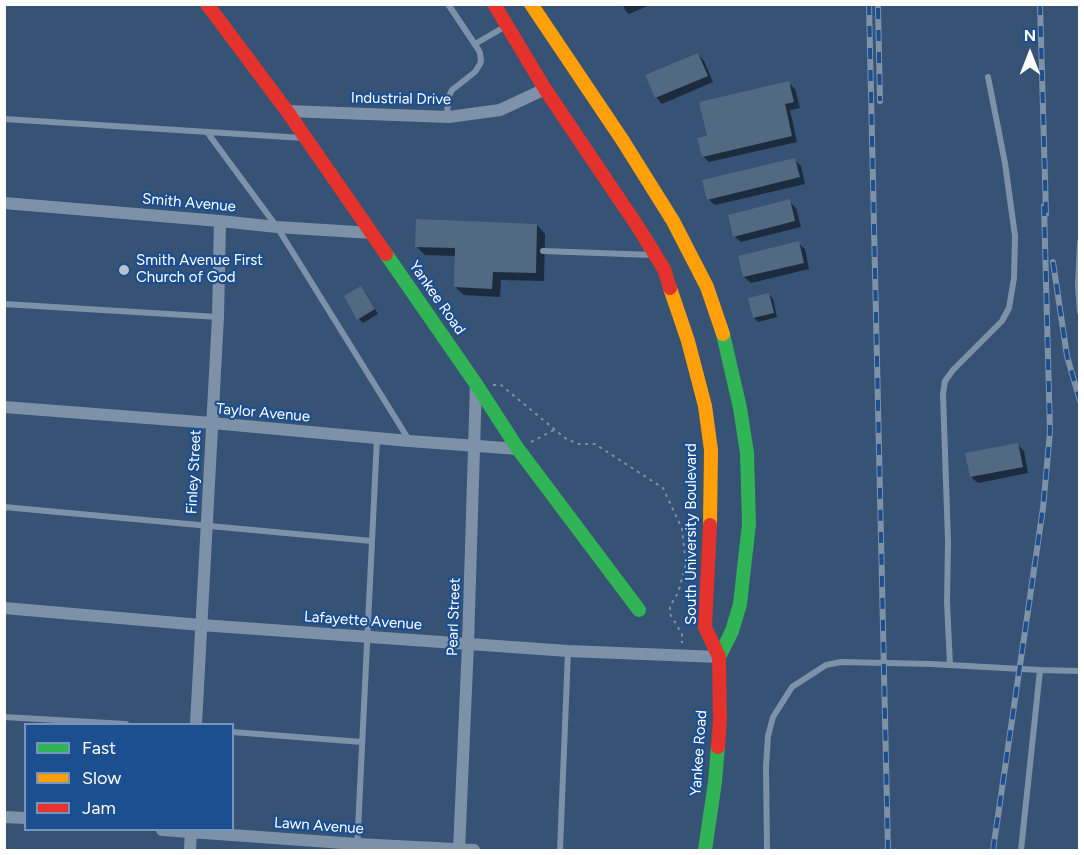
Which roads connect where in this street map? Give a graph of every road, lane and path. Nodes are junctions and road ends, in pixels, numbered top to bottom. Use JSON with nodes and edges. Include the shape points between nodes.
{"nodes":[{"id":1,"x":207,"y":4,"type":"edge"},
{"id":2,"x":448,"y":4,"type":"edge"},
{"id":3,"x":494,"y":4,"type":"edge"},
{"id":4,"x":531,"y":4,"type":"edge"},
{"id":5,"x":507,"y":26,"type":"junction"},
{"id":6,"x":475,"y":44,"type":"junction"},
{"id":7,"x":988,"y":77,"type":"dead end"},
{"id":8,"x":545,"y":88,"type":"junction"},
{"id":9,"x":287,"y":111,"type":"junction"},
{"id":10,"x":447,"y":117,"type":"junction"},
{"id":11,"x":4,"y":119,"type":"edge"},
{"id":12,"x":207,"y":132,"type":"junction"},
{"id":13,"x":306,"y":138,"type":"junction"},
{"id":14,"x":4,"y":203,"type":"edge"},
{"id":15,"x":220,"y":221,"type":"junction"},
{"id":16,"x":277,"y":227,"type":"junction"},
{"id":17,"x":372,"y":233,"type":"junction"},
{"id":18,"x":1080,"y":242,"type":"edge"},
{"id":19,"x":543,"y":251,"type":"dead end"},
{"id":20,"x":656,"y":255,"type":"junction"},
{"id":21,"x":4,"y":304,"type":"edge"},
{"id":22,"x":1080,"y":312,"type":"edge"},
{"id":23,"x":218,"y":317,"type":"junction"},
{"id":24,"x":476,"y":384,"type":"junction"},
{"id":25,"x":4,"y":408,"type":"edge"},
{"id":26,"x":212,"y":423,"type":"junction"},
{"id":27,"x":555,"y":429,"type":"junction"},
{"id":28,"x":377,"y":438,"type":"junction"},
{"id":29,"x":409,"y":441,"type":"junction"},
{"id":30,"x":475,"y":446,"type":"junction"},
{"id":31,"x":518,"y":449,"type":"junction"},
{"id":32,"x":4,"y":507,"type":"edge"},
{"id":33,"x":207,"y":525,"type":"junction"},
{"id":34,"x":372,"y":541,"type":"junction"},
{"id":35,"x":4,"y":609,"type":"edge"},
{"id":36,"x":639,"y":610,"type":"dead end"},
{"id":37,"x":201,"y":625,"type":"junction"},
{"id":38,"x":367,"y":636,"type":"junction"},
{"id":39,"x":468,"y":644,"type":"junction"},
{"id":40,"x":568,"y":651,"type":"junction"},
{"id":41,"x":682,"y":655,"type":"junction"},
{"id":42,"x":719,"y":657,"type":"junction"},
{"id":43,"x":950,"y":665,"type":"junction"},
{"id":44,"x":1040,"y":670,"type":"junction"},
{"id":45,"x":1080,"y":671,"type":"edge"},
{"id":46,"x":4,"y":717,"type":"edge"},
{"id":47,"x":109,"y":723,"type":"edge"},
{"id":48,"x":196,"y":723,"type":"edge"},
{"id":49,"x":234,"y":732,"type":"edge"},
{"id":50,"x":362,"y":742,"type":"junction"},
{"id":51,"x":4,"y":817,"type":"edge"},
{"id":52,"x":24,"y":818,"type":"edge"},
{"id":53,"x":191,"y":831,"type":"edge"},
{"id":54,"x":357,"y":847,"type":"edge"},
{"id":55,"x":190,"y":850,"type":"edge"},
{"id":56,"x":459,"y":850,"type":"edge"},
{"id":57,"x":474,"y":850,"type":"edge"},
{"id":58,"x":560,"y":850,"type":"edge"},
{"id":59,"x":705,"y":850,"type":"edge"},
{"id":60,"x":767,"y":850,"type":"edge"},
{"id":61,"x":1021,"y":850,"type":"edge"}],
"edges":[{"from":1,"to":9,"type":"street","name":"Yankee Road"},
{"from":2,"to":6,"type":"lane"},
{"from":3,"to":5,"type":"street","name":"South University Boulevard"},
{"from":4,"to":42,"type":"street","via":[[674,221],[707,287],[722,329],[747,453],[749,524],[740,604]]},
{"from":5,"to":6,"type":"lane"},
{"from":5,"to":8,"type":"street","name":"South University Boulevard"},
{"from":6,"to":10,"type":"lane","via":[[480,64],[452,90]]},
{"from":7,"to":43,"type":"lane","via":[[1015,236],[1014,278],[1009,308],[1002,321],[945,381]]},
{"from":8,"to":10,"type":"street","name":"Industrial Drive","via":[[500,110]]},
{"from":8,"to":20,"type":"street","name":"South University Boulevard"},
{"from":9,"to":10,"type":"street","name":"Industrial Drive"},
{"from":9,"to":13,"type":"street","name":"Yankee Road"},
{"from":11,"to":12,"type":"lane"},
{"from":12,"to":13,"type":"lane"},
{"from":12,"to":16,"type":"lane"},
{"from":13,"to":17,"type":"street","name":"Yankee Road"},
{"from":14,"to":15,"type":"street","name":"Smith Avenue"},
{"from":15,"to":16,"type":"street","name":"Smith Avenue"},
{"from":15,"to":23,"type":"street","name":"Finley Street"},
{"from":16,"to":17,"type":"street","name":"Smith Avenue"},
{"from":16,"to":29,"type":"lane"},
{"from":17,"to":24,"type":"street","name":"Yankee Road"},
{"from":18,"to":22,"type":"lane"},
{"from":19,"to":20,"type":"lane"},
{"from":20,"to":42,"type":"street","name":"South University Boulevard","via":[[688,341],[705,406],[711,450],[705,627]]},
{"from":21,"to":23,"type":"lane"},
{"from":23,"to":26,"type":"street","name":"Finley Street"},
{"from":24,"to":27,"type":"path","via":[[501,385]]},
{"from":24,"to":30,"type":"street","name":"Pearl Street"},
{"from":24,"to":31,"type":"street","name":"Yankee Road"},
{"from":25,"to":26,"type":"street","name":"Taylor Avenue"},
{"from":26,"to":28,"type":"street","name":"Taylor Avenue"},
{"from":26,"to":33,"type":"street","name":"Finley Street"},
{"from":27,"to":31,"type":"path"},
{"from":27,"to":41,"type":"path","via":[[578,444],[595,444],[663,488],[682,529],[686,564],[670,606],[670,614],[682,634]]},
{"from":28,"to":29,"type":"street","name":"Taylor Avenue"},
{"from":28,"to":34,"type":"lane"},
{"from":29,"to":30,"type":"street","name":"Taylor Avenue"},
{"from":30,"to":31,"type":"street","name":"Taylor Avenue"},
{"from":30,"to":39,"type":"street","name":"Pearl Street"},
{"from":31,"to":36,"type":"street","name":"Yankee Road"},
{"from":32,"to":33,"type":"lane"},
{"from":33,"to":34,"type":"lane"},
{"from":33,"to":37,"type":"street","name":"Finley Street"},
{"from":34,"to":38,"type":"lane"},
{"from":35,"to":37,"type":"street","name":"Lafayette Avenue"},
{"from":37,"to":38,"type":"street","name":"Lafayette Avenue"},
{"from":37,"to":48,"type":"street","name":"Finley Street"},
{"from":38,"to":39,"type":"street","name":"Lafayette Avenue"},
{"from":38,"to":50,"type":"lane"},
{"from":39,"to":40,"type":"street","name":"Lafayette Avenue"},
{"from":39,"to":56,"type":"street","name":"Pearl Street"},
{"from":40,"to":41,"type":"street","name":"Lafayette Avenue"},
{"from":40,"to":58,"type":"lane"},
{"from":41,"to":42,"type":"street","name":"Lafayette Avenue"},
{"from":42,"to":59,"type":"street","name":"Yankee Road","via":[[720,721]]},
{"from":43,"to":44,"type":"lane"},
{"from":43,"to":60,"type":"lane","via":[[826,664],[792,687],[768,736]]},
{"from":44,"to":45,"type":"lane"},
{"from":44,"to":61,"type":"lane"},
{"from":46,"to":47,"type":"lane"},
{"from":49,"to":50,"type":"lane"},
{"from":50,"to":54,"type":"lane"},
{"from":51,"to":52,"type":"street"},
{"from":53,"to":54,"type":"street","name":"Lawn Avenue"},
{"from":53,"to":55,"type":"street"},
{"from":54,"to":56,"type":"street","name":"Lawn Avenue"},
{"from":56,"to":57,"type":"street","name":"Lawn Avenue"}]}
